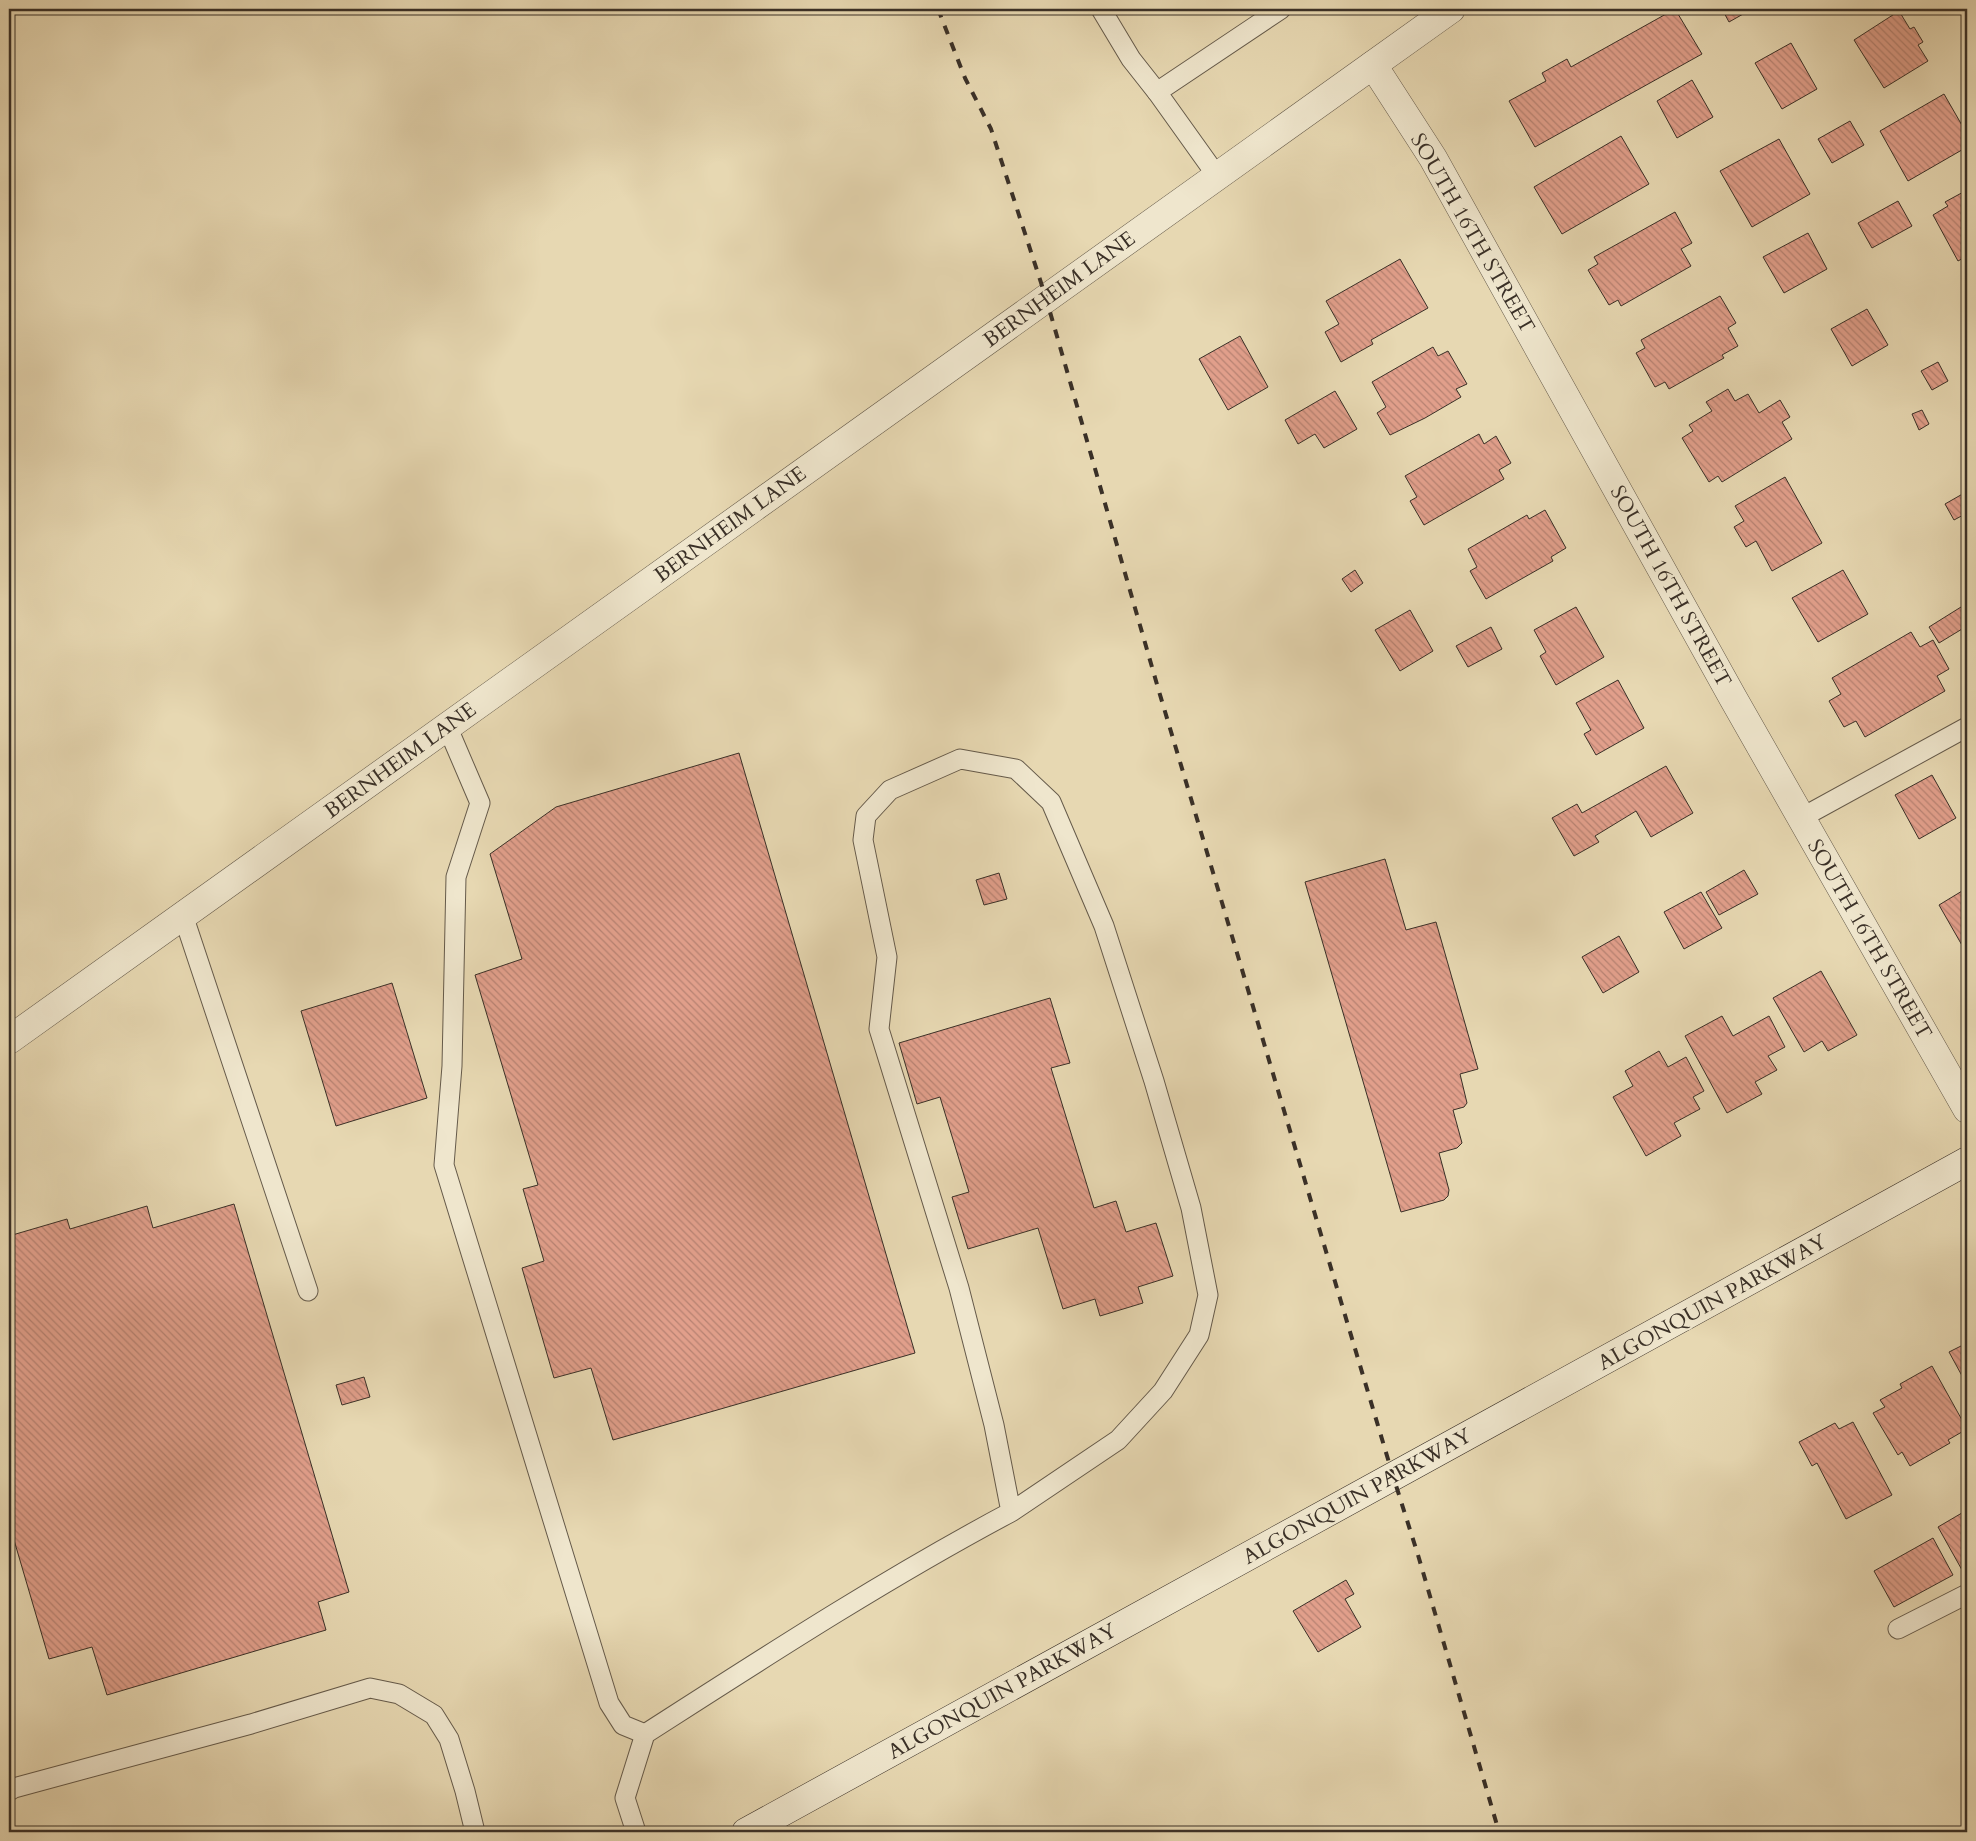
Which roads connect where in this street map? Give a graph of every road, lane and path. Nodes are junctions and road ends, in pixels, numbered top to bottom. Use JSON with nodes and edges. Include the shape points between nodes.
{"nodes":[{"id":1,"x":1100,"y":9,"type":"edge"},
{"id":2,"x":1281,"y":9,"type":"edge"},
{"id":3,"x":1451,"y":9,"type":"edge"},
{"id":4,"x":1373,"y":65,"type":"junction"},
{"id":5,"x":1156,"y":92,"type":"junction"},
{"id":6,"x":1217,"y":176,"type":"junction"},
{"id":7,"x":447,"y":726,"type":"junction"},
{"id":8,"x":1967,"y":726,"type":"edge"},
{"id":9,"x":1801,"y":818,"type":"junction"},
{"id":10,"x":183,"y":915,"type":"junction"},
{"id":11,"x":9,"y":1040,"type":"edge"},
{"id":12,"x":1967,"y":1109,"type":"edge"},
{"id":13,"x":1967,"y":1161,"type":"edge"},
{"id":14,"x":308,"y":1291,"type":"dead end"},
{"id":15,"x":1011,"y":1512,"type":"junction"},
{"id":16,"x":1967,"y":1594,"type":"edge"},
{"id":17,"x":1898,"y":1629,"type":"dead end"},
{"id":18,"x":645,"y":1734,"type":"junction"},
{"id":19,"x":9,"y":1791,"type":"edge"},
{"id":20,"x":475,"y":1832,"type":"edge"},
{"id":21,"x":636,"y":1832,"type":"edge"},
{"id":22,"x":746,"y":1832,"type":"edge"}],
"edges":[{"from":1,"to":5,"type":"lane"},
{"from":2,"to":5,"type":"lane"},
{"from":3,"to":4,"type":"street","name":"BERNHEIM LANE"},
{"from":4,"to":6,"type":"street","name":"BERNHEIM LANE"},
{"from":4,"to":9,"type":"street","name":"SOUTH 16TH STREET","via":[[1433,158]]},
{"from":5,"to":6,"type":"lane"},
{"from":6,"to":7,"type":"street","name":"BERNHEIM LANE"},
{"from":7,"to":10,"type":"street","name":"BERNHEIM LANE"},
{"from":7,"to":18,"type":"lane","via":[[480,802],[456,877],[452,1066],[444,1165],[609,1703],[623,1725]]},
{"from":8,"to":9,"type":"lane"},
{"from":9,"to":12,"type":"street","name":"SOUTH 16TH STREET"},
{"from":10,"to":11,"type":"street","name":"BERNHEIM LANE"},
{"from":10,"to":14,"type":"lane"},
{"from":13,"to":22,"type":"street","name":"ALGONQUIN PARKWAY"},
{"from":15,"to":15,"type":"lane","via":[[994,1425],[959,1288],[879,1029],[887,957],[863,840],[866,816],[890,790],[960,759],[1016,770],[1051,802],[1104,926],[1148,1063],[1191,1208],[1208,1294],[1199,1335],[1157,1398],[1118,1440]]},
{"from":15,"to":18,"type":"lane","via":[[955,1542]]},
{"from":16,"to":17,"type":"lane"},
{"from":18,"to":21,"type":"lane","via":[[625,1798]]},
{"from":19,"to":20,"type":"lane","via":[[370,1688],[399,1694],[434,1715],[449,1739]]}]}
